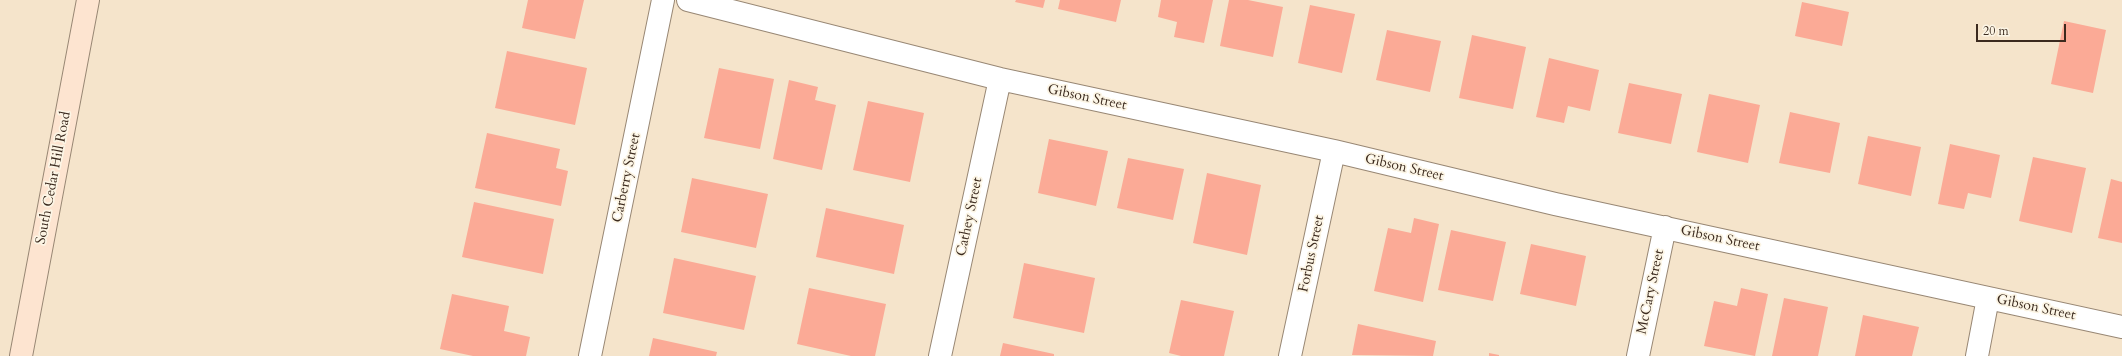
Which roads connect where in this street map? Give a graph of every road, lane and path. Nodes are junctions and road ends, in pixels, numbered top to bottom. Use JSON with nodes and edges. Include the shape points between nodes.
{"nodes":[{"id":1,"x":88,"y":0,"type":"edge"},
{"id":2,"x":664,"y":0,"type":"edge"},
{"id":3,"x":688,"y":0,"type":"edge"},
{"id":4,"x":1000,"y":78,"type":"junction"},
{"id":5,"x":1334,"y":151,"type":"junction"},
{"id":6,"x":1664,"y":227,"type":"junction"},
{"id":7,"x":1988,"y":298,"type":"junction"},
{"id":8,"x":2122,"y":326,"type":"edge"},
{"id":9,"x":21,"y":356,"type":"edge"},
{"id":10,"x":590,"y":356,"type":"edge"},
{"id":11,"x":940,"y":356,"type":"edge"},
{"id":12,"x":1290,"y":356,"type":"edge"},
{"id":13,"x":1638,"y":356,"type":"edge"},
{"id":14,"x":1977,"y":356,"type":"edge"}],
"edges":[{"from":1,"to":9,"type":"street","name":"South Cedar Hill Road"},
{"from":2,"to":10,"type":"street","name":"Carberry Street"},
{"from":3,"to":4,"type":"street","name":"Gibson Street"},
{"from":4,"to":5,"type":"street","name":"Gibson Street"},
{"from":4,"to":11,"type":"street","name":"Cathey Street"},
{"from":5,"to":6,"type":"street","name":"Gibson Street"},
{"from":5,"to":12,"type":"street","name":"Forbus Street"},
{"from":6,"to":7,"type":"street","name":"Gibson Street"},
{"from":6,"to":13,"type":"street","name":"McCary Street"},
{"from":7,"to":8,"type":"street","name":"Gibson Street"},
{"from":7,"to":14,"type":"street"}]}
